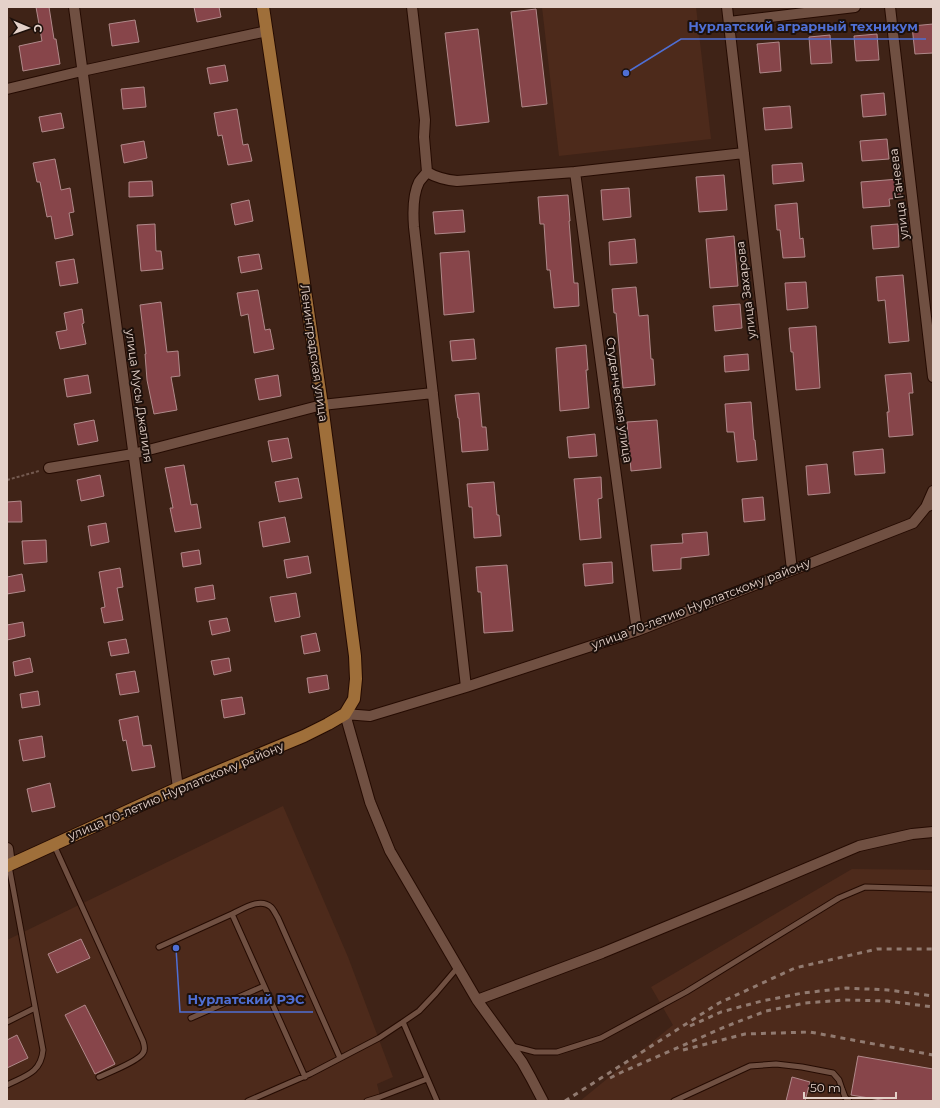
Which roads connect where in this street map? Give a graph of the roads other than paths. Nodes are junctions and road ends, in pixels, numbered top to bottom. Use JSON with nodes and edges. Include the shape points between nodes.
{"nodes":[{"id":1,"x":74,"y":7,"type":"edge"},
{"id":2,"x":263,"y":7,"type":"edge"},
{"id":3,"x":412,"y":7,"type":"edge"},
{"id":4,"x":727,"y":7,"type":"edge"},
{"id":5,"x":855,"y":7,"type":"edge"},
{"id":6,"x":890,"y":7,"type":"edge"},
{"id":7,"x":729,"y":22,"type":"junction"},
{"id":8,"x":267,"y":31,"type":"junction"},
{"id":9,"x":82,"y":71,"type":"junction"},
{"id":10,"x":7,"y":89,"type":"edge"},
{"id":11,"x":744,"y":153,"type":"junction"},
{"id":12,"x":427,"y":172,"type":"junction"},
{"id":13,"x":575,"y":172,"type":"junction"},
{"id":14,"x":933,"y":378,"type":"edge"},
{"id":15,"x":433,"y":393,"type":"junction"},
{"id":16,"x":322,"y":405,"type":"junction"},
{"id":17,"x":133,"y":454,"type":"junction"},
{"id":18,"x":49,"y":468,"type":"road end"},
{"id":19,"x":933,"y":491,"type":"edge"},
{"id":20,"x":929,"y":506,"type":"edge"},
{"id":21,"x":792,"y":570,"type":"junction"},
{"id":22,"x":637,"y":631,"type":"junction"},
{"id":23,"x":466,"y":687,"type":"junction"},
{"id":24,"x":345,"y":714,"type":"junction"},
{"id":25,"x":178,"y":788,"type":"junction"},
{"id":26,"x":933,"y":832,"type":"edge"},
{"id":27,"x":54,"y":845,"type":"junction"},
{"id":28,"x":7,"y":849,"type":"edge"},
{"id":29,"x":8,"y":866,"type":"edge"},
{"id":30,"x":933,"y":889,"type":"edge"},
{"id":31,"x":232,"y":914,"type":"junction"},
{"id":32,"x":160,"y":946,"type":"dead end"},
{"id":33,"x":458,"y":967,"type":"junction"},
{"id":34,"x":264,"y":986,"type":"junction"},
{"id":35,"x":478,"y":1000,"type":"junction"},
{"id":36,"x":35,"y":1008,"type":"junction"},
{"id":37,"x":191,"y":1018,"type":"dead end"},
{"id":38,"x":7,"y":1022,"type":"edge"},
{"id":39,"x":403,"y":1022,"type":"junction"},
{"id":40,"x":510,"y":1045,"type":"junction"},
{"id":41,"x":340,"y":1058,"type":"junction"},
{"id":42,"x":99,"y":1077,"type":"dead end"},
{"id":43,"x":304,"y":1077,"type":"junction"},
{"id":44,"x":427,"y":1079,"type":"junction"},
{"id":45,"x":7,"y":1085,"type":"edge"},
{"id":46,"x":248,"y":1101,"type":"edge"},
{"id":47,"x":367,"y":1101,"type":"edge"},
{"id":48,"x":437,"y":1101,"type":"edge"},
{"id":49,"x":543,"y":1101,"type":"edge"},
{"id":50,"x":674,"y":1101,"type":"edge"},
{"id":51,"x":849,"y":1101,"type":"edge"}],
"edges":[{"from":1,"to":9,"type":"street","name":"улица Мусы Джалиля"},
{"from":2,"to":8,"type":"main road","name":"Ленинградская улица"},
{"from":3,"to":12,"type":"street","via":[[425,120]]},
{"from":4,"to":7,"type":"street","name":"улица Захарова"},
{"from":5,"to":7,"type":"street"},
{"from":6,"to":14,"type":"street","name":"улица Ганеева"},
{"from":7,"to":11,"type":"street","name":"улица Захарова"},
{"from":8,"to":9,"type":"street"},
{"from":8,"to":16,"type":"main road","name":"Ленинградская улица"},
{"from":9,"to":10,"type":"street"},
{"from":9,"to":17,"type":"street","name":"улица Мусы Джалиля"},
{"from":11,"to":13,"type":"street"},
{"from":11,"to":21,"type":"street","name":"улица Захарова"},
{"from":12,"to":13,"type":"street","via":[[437,178],[457,181]]},
{"from":12,"to":15,"type":"street","via":[[416,189],[413,214]]},
{"from":13,"to":22,"type":"street","name":"Студенческая улица"},
{"from":15,"to":16,"type":"street"},
{"from":15,"to":23,"type":"street"},
{"from":16,"to":17,"type":"street"},
{"from":16,"to":24,"type":"main road","name":"Ленинградская улица","via":[[355,656],[354,699]]},
{"from":17,"to":18,"type":"street"},
{"from":17,"to":25,"type":"street","name":"улица Мусы Джалиля"},
{"from":19,"to":20,"type":"street"},
{"from":20,"to":21,"type":"street","name":"улица 70-летию Нурлатскому району","via":[[913,523]]},
{"from":21,"to":22,"type":"street","name":"улица 70-летию Нурлатскому району"},
{"from":22,"to":23,"type":"street","name":"улица 70-летию Нурлатскому району"},
{"from":23,"to":24,"type":"street","name":"улица 70-летию Нурлатскому району","via":[[370,716]]},
{"from":24,"to":25,"type":"main road","name":"улица 70-летию Нурлатскому району","via":[[304,736]]},
{"from":24,"to":33,"type":"street","via":[[370,802],[390,851]]},
{"from":25,"to":27,"type":"main road","name":"улица 70-летию Нурлатскому району"},
{"from":26,"to":35,"type":"street","via":[[859,846],[623,944]]},
{"from":27,"to":29,"type":"main road","name":"улица 70-летию Нурлатскому району"},
{"from":27,"to":42,"type":"lane","via":[[145,1047],[144,1053],[138,1059]]},
{"from":28,"to":29,"type":"street"},
{"from":29,"to":36,"type":"lane"},
{"from":30,"to":40,"type":"lane","via":[[865,887],[839,898],[686,992],[601,1038],[557,1052],[535,1052]]},
{"from":31,"to":32,"type":"lane"},
{"from":31,"to":34,"type":"lane"},
{"from":31,"to":41,"type":"lane","via":[[256,904],[271,907]]},
{"from":33,"to":35,"type":"street"},
{"from":33,"to":39,"type":"lane","via":[[419,1011]]},
{"from":34,"to":37,"type":"lane"},
{"from":34,"to":43,"type":"lane"},
{"from":35,"to":40,"type":"street"},
{"from":36,"to":38,"type":"lane"},
{"from":36,"to":45,"type":"lane","via":[[43,1050],[40,1065],[30,1074]]},
{"from":39,"to":41,"type":"lane"},
{"from":39,"to":44,"type":"lane"},
{"from":40,"to":49,"type":"street"},
{"from":41,"to":43,"type":"lane"},
{"from":43,"to":46,"type":"lane"},
{"from":44,"to":47,"type":"lane"},
{"from":44,"to":48,"type":"lane"},
{"from":50,"to":51,"type":"lane","via":[[750,1066],[776,1064],[833,1073]]}]}
